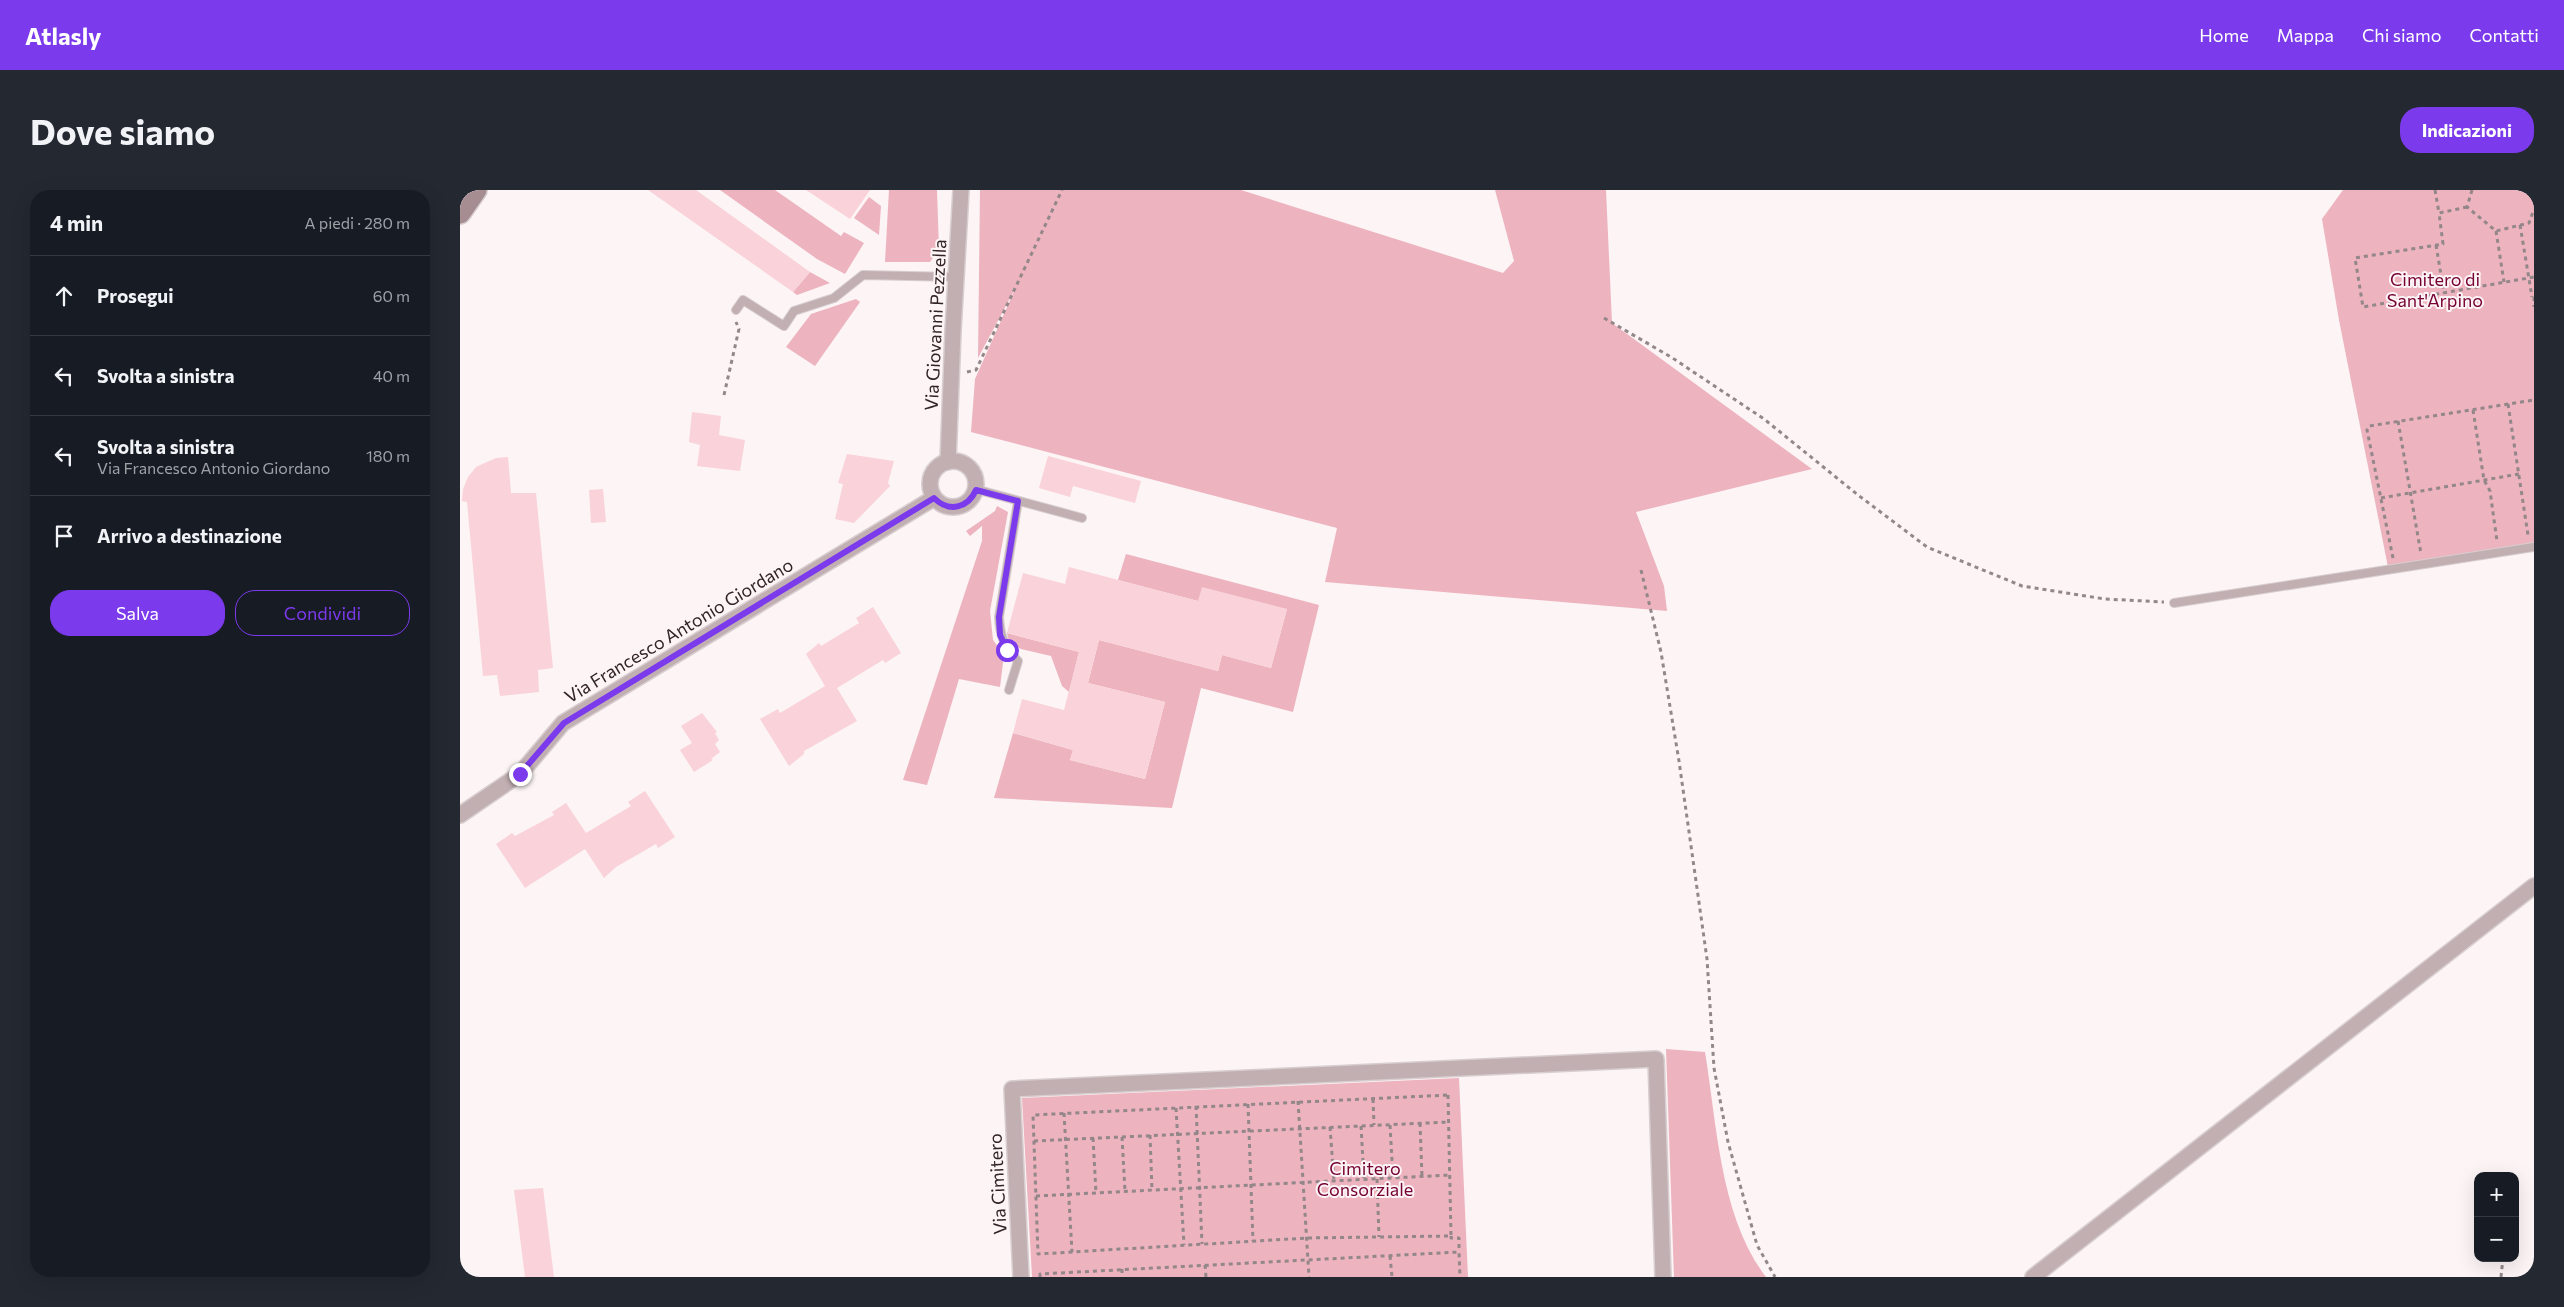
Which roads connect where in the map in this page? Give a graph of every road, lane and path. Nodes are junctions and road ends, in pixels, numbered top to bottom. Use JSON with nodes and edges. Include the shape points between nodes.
{"nodes":[{"id":1,"x":476,"y":190,"type":"edge"},
{"id":2,"x":961,"y":190,"type":"edge"},
{"id":3,"x":1062,"y":190,"type":"edge"},
{"id":4,"x":2435,"y":190,"type":"edge"},
{"id":5,"x":2472,"y":190,"type":"edge"},
{"id":6,"x":2468,"y":207,"type":"junction"},
{"id":7,"x":2534,"y":209,"type":"edge"},
{"id":8,"x":460,"y":213,"type":"edge"},
{"id":9,"x":2439,"y":213,"type":"junction"},
{"id":10,"x":2520,"y":225,"type":"junction"},
{"id":11,"x":2496,"y":231,"type":"junction"},
{"id":12,"x":2436,"y":245,"type":"junction"},
{"id":13,"x":956,"y":277,"type":"junction"},
{"id":14,"x":2532,"y":277,"type":"edge"},
{"id":15,"x":2504,"y":282,"type":"junction"},
{"id":16,"x":2444,"y":293,"type":"junction"},
{"id":17,"x":2533,"y":297,"type":"edge"},
{"id":18,"x":2534,"y":307,"type":"edge"},
{"id":19,"x":736,"y":310,"type":"joint"},
{"id":20,"x":1604,"y":318,"type":"dead end"},
{"id":21,"x":951,"y":373,"type":"junction"},
{"id":22,"x":724,"y":395,"type":"dead end"},
{"id":23,"x":2534,"y":400,"type":"edge"},
{"id":24,"x":2508,"y":404,"type":"junction"},
{"id":25,"x":2473,"y":410,"type":"junction"},
{"id":26,"x":2398,"y":421,"type":"junction"},
{"id":27,"x":948,"y":462,"type":"junction"},
{"id":28,"x":2518,"y":474,"type":"junction"},
{"id":29,"x":2484,"y":480,"type":"junction"},
{"id":30,"x":976,"y":490,"type":"junction"},
{"id":31,"x":2410,"y":492,"type":"junction"},
{"id":32,"x":934,"y":498,"type":"junction"},
{"id":33,"x":2381,"y":498,"type":"junction"},
{"id":34,"x":1018,"y":501,"type":"junction"},
{"id":35,"x":1082,"y":518,"type":"dead end"},
{"id":36,"x":2532,"y":545,"type":"edge"},
{"id":37,"x":2498,"y":548,"type":"dead end"},
{"id":38,"x":2422,"y":560,"type":"dead end"},
{"id":39,"x":2394,"y":565,"type":"dead end"},
{"id":40,"x":1641,"y":570,"type":"dead end"},
{"id":41,"x":2174,"y":603,"type":"joint"},
{"id":42,"x":1009,"y":690,"type":"dead end"},
{"id":43,"x":460,"y":815,"type":"edge"},
{"id":44,"x":2534,"y":886,"type":"edge"},
{"id":45,"x":1373,"y":1098,"type":"junction"},
{"id":46,"x":1298,"y":1101,"type":"junction"},
{"id":47,"x":1248,"y":1104,"type":"junction"},
{"id":48,"x":1196,"y":1106,"type":"junction"},
{"id":49,"x":1176,"y":1108,"type":"junction"},
{"id":50,"x":1064,"y":1113,"type":"junction"},
{"id":51,"x":1449,"y":1122,"type":"junction"},
{"id":52,"x":1420,"y":1123,"type":"junction"},
{"id":53,"x":1374,"y":1125,"type":"junction"},
{"id":54,"x":1390,"y":1125,"type":"junction"},
{"id":55,"x":1361,"y":1126,"type":"junction"},
{"id":56,"x":1330,"y":1128,"type":"junction"},
{"id":57,"x":1300,"y":1129,"type":"junction"},
{"id":58,"x":1249,"y":1131,"type":"junction"},
{"id":59,"x":1197,"y":1133,"type":"junction"},
{"id":60,"x":1177,"y":1134,"type":"junction"},
{"id":61,"x":1150,"y":1135,"type":"junction"},
{"id":62,"x":1122,"y":1137,"type":"junction"},
{"id":63,"x":1093,"y":1138,"type":"junction"},
{"id":64,"x":1065,"y":1140,"type":"junction"},
{"id":65,"x":1034,"y":1141,"type":"junction"},
{"id":66,"x":1450,"y":1175,"type":"junction"},
{"id":67,"x":1422,"y":1177,"type":"junction"},
{"id":68,"x":1393,"y":1178,"type":"junction"},
{"id":69,"x":1377,"y":1179,"type":"junction"},
{"id":70,"x":1364,"y":1180,"type":"junction"},
{"id":71,"x":1334,"y":1181,"type":"junction"},
{"id":72,"x":1304,"y":1182,"type":"junction"},
{"id":73,"x":1251,"y":1185,"type":"junction"},
{"id":74,"x":1180,"y":1188,"type":"junction"},
{"id":75,"x":1200,"y":1188,"type":"junction"},
{"id":76,"x":1152,"y":1190,"type":"junction"},
{"id":77,"x":1125,"y":1191,"type":"junction"},
{"id":78,"x":1096,"y":1193,"type":"junction"},
{"id":79,"x":1068,"y":1194,"type":"junction"},
{"id":80,"x":1036,"y":1196,"type":"junction"},
{"id":81,"x":1451,"y":1236,"type":"junction"},
{"id":82,"x":1379,"y":1237,"type":"junction"},
{"id":83,"x":1307,"y":1238,"type":"junction"},
{"id":84,"x":1253,"y":1241,"type":"junction"},
{"id":85,"x":1202,"y":1244,"type":"junction"},
{"id":86,"x":1184,"y":1245,"type":"junction"},
{"id":87,"x":1072,"y":1252,"type":"junction"},
{"id":88,"x":1459,"y":1252,"type":"junction"},
{"id":89,"x":1390,"y":1256,"type":"junction"},
{"id":90,"x":1308,"y":1260,"type":"junction"},
{"id":91,"x":2503,"y":1262,"type":"edge"},
{"id":92,"x":1205,"y":1265,"type":"junction"},
{"id":93,"x":1122,"y":1269,"type":"junction"},
{"id":94,"x":1021,"y":1277,"type":"edge"},
{"id":95,"x":1040,"y":1277,"type":"edge"},
{"id":96,"x":1122,"y":1277,"type":"edge"},
{"id":97,"x":1206,"y":1277,"type":"edge"},
{"id":98,"x":1309,"y":1277,"type":"edge"},
{"id":99,"x":1392,"y":1277,"type":"edge"},
{"id":100,"x":1460,"y":1277,"type":"edge"},
{"id":101,"x":1664,"y":1277,"type":"edge"},
{"id":102,"x":1775,"y":1277,"type":"edge"},
{"id":103,"x":2033,"y":1277,"type":"edge"},
{"id":104,"x":2501,"y":1277,"type":"edge"}],
"edges":[{"from":1,"to":8,"type":"street"},
{"from":2,"to":13,"type":"street","name":"Via Giovanni Pezzella"},
{"from":3,"to":21,"type":"path","via":[[976,370]]},
{"from":4,"to":9,"type":"path"},
{"from":5,"to":6,"type":"path"},
{"from":6,"to":9,"type":"path"},
{"from":6,"to":11,"type":"path"},
{"from":7,"to":10,"type":"path","via":[[2529,223]]},
{"from":9,"to":12,"type":"path","via":[[2443,244]]},
{"from":10,"to":11,"type":"path"},
{"from":10,"to":14,"type":"path"},
{"from":11,"to":15,"type":"path"},
{"from":12,"to":16,"type":"path"},
{"from":12,"to":16,"type":"path","via":[[2355,258],[2363,307]]},
{"from":13,"to":19,"type":"lane","via":[[863,275],[834,298],[794,311],[784,326],[743,300]]},
{"from":13,"to":21,"type":"street","name":"Via Giovanni Pezzella"},
{"from":14,"to":15,"type":"path"},
{"from":14,"to":17,"type":"path"},
{"from":15,"to":16,"type":"path"},
{"from":17,"to":18,"type":"path"},
{"from":19,"to":22,"type":"path","via":[[734,318],[739,329]]},
{"from":20,"to":41,"type":"path","via":[[1764,418],[1858,495],[1927,546],[2022,586],[2105,599]]},
{"from":21,"to":27,"type":"street","name":"Via Giovanni Pezzella"},
{"from":23,"to":24,"type":"path"},
{"from":24,"to":25,"type":"path"},
{"from":24,"to":28,"type":"path"},
{"from":25,"to":26,"type":"path"},
{"from":25,"to":29,"type":"path"},
{"from":26,"to":31,"type":"path"},
{"from":26,"to":33,"type":"path","via":[[2369,426],[2367,430]]},
{"from":27,"to":30,"type":"street","via":[[956,461],[970,468]]},
{"from":27,"to":32,"type":"street","via":[[935,469],[931,476]]},
{"from":28,"to":29,"type":"path"},
{"from":28,"to":36,"type":"path"},
{"from":29,"to":31,"type":"path"},
{"from":29,"to":37,"type":"path","via":[[2490,491]]},
{"from":30,"to":32,"type":"street","via":[[968,502],[954,508]]},
{"from":30,"to":34,"type":"lane"},
{"from":31,"to":33,"type":"path"},
{"from":31,"to":38,"type":"path"},
{"from":32,"to":43,"type":"street","name":"Via Francesco Antonio Giordano","via":[[564,723],[520,774]]},
{"from":33,"to":39,"type":"path"},
{"from":34,"to":35,"type":"lane"},
{"from":34,"to":42,"type":"lane","via":[[999,617],[1000,635],[1007,650],[1018,661]]},
{"from":36,"to":41,"type":"lane"},
{"from":40,"to":102,"type":"path","via":[[1661,652],[1679,762],[1707,959],[1714,1068],[1728,1142],[1757,1245]]},
{"from":44,"to":103,"type":"street"},
{"from":45,"to":46,"type":"path"},
{"from":45,"to":51,"type":"path","via":[[1448,1095]]},
{"from":45,"to":53,"type":"path"},
{"from":46,"to":47,"type":"path"},
{"from":46,"to":57,"type":"path"},
{"from":47,"to":48,"type":"path"},
{"from":47,"to":58,"type":"path"},
{"from":48,"to":49,"type":"path"},
{"from":48,"to":59,"type":"path"},
{"from":49,"to":50,"type":"path"},
{"from":49,"to":60,"type":"path"},
{"from":50,"to":64,"type":"path"},
{"from":50,"to":65,"type":"path","via":[[1033,1115]]},
{"from":51,"to":52,"type":"path"},
{"from":51,"to":66,"type":"path"},
{"from":52,"to":54,"type":"path"},
{"from":52,"to":67,"type":"path"},
{"from":53,"to":54,"type":"path"},
{"from":53,"to":55,"type":"path"},
{"from":54,"to":68,"type":"path"},
{"from":55,"to":56,"type":"path"},
{"from":55,"to":70,"type":"path"},
{"from":56,"to":57,"type":"path"},
{"from":56,"to":71,"type":"path"},
{"from":57,"to":58,"type":"path"},
{"from":57,"to":72,"type":"path"},
{"from":58,"to":59,"type":"path"},
{"from":58,"to":73,"type":"path"},
{"from":59,"to":60,"type":"path"},
{"from":59,"to":75,"type":"path"},
{"from":60,"to":61,"type":"path"},
{"from":60,"to":74,"type":"path"},
{"from":61,"to":62,"type":"path"},
{"from":61,"to":76,"type":"path"},
{"from":62,"to":63,"type":"path"},
{"from":62,"to":77,"type":"path"},
{"from":63,"to":64,"type":"path"},
{"from":63,"to":78,"type":"path"},
{"from":64,"to":65,"type":"path"},
{"from":64,"to":79,"type":"path"},
{"from":65,"to":80,"type":"path"},
{"from":66,"to":67,"type":"path"},
{"from":66,"to":81,"type":"path"},
{"from":67,"to":68,"type":"path"},
{"from":68,"to":69,"type":"path"},
{"from":69,"to":70,"type":"path"},
{"from":69,"to":82,"type":"path"},
{"from":70,"to":71,"type":"path"},
{"from":71,"to":72,"type":"path"},
{"from":72,"to":73,"type":"path"},
{"from":72,"to":83,"type":"path"},
{"from":73,"to":75,"type":"path"},
{"from":73,"to":84,"type":"path"},
{"from":74,"to":75,"type":"path"},
{"from":74,"to":76,"type":"path"},
{"from":74,"to":86,"type":"path"},
{"from":75,"to":85,"type":"path"},
{"from":76,"to":77,"type":"path"},
{"from":77,"to":78,"type":"path"},
{"from":78,"to":79,"type":"path"},
{"from":79,"to":80,"type":"path"},
{"from":79,"to":87,"type":"path"},
{"from":80,"to":87,"type":"path","via":[[1038,1254]]},
{"from":81,"to":82,"type":"path"},
{"from":81,"to":88,"type":"path","via":[[1459,1238]]},
{"from":82,"to":83,"type":"path"},
{"from":83,"to":84,"type":"path"},
{"from":83,"to":90,"type":"path"},
{"from":84,"to":85,"type":"path"},
{"from":85,"to":86,"type":"path"},
{"from":86,"to":87,"type":"path"},
{"from":88,"to":89,"type":"path"},
{"from":88,"to":100,"type":"path"},
{"from":89,"to":90,"type":"path"},
{"from":89,"to":99,"type":"path"},
{"from":90,"to":92,"type":"path"},
{"from":90,"to":98,"type":"path"},
{"from":91,"to":104,"type":"path"},
{"from":92,"to":93,"type":"path"},
{"from":92,"to":97,"type":"path"},
{"from":93,"to":95,"type":"path","via":[[1040,1274]]},
{"from":93,"to":96,"type":"path"},
{"from":94,"to":101,"type":"street","name":"Via Cimitero","via":[[1012,1089],[1656,1059]]}]}
